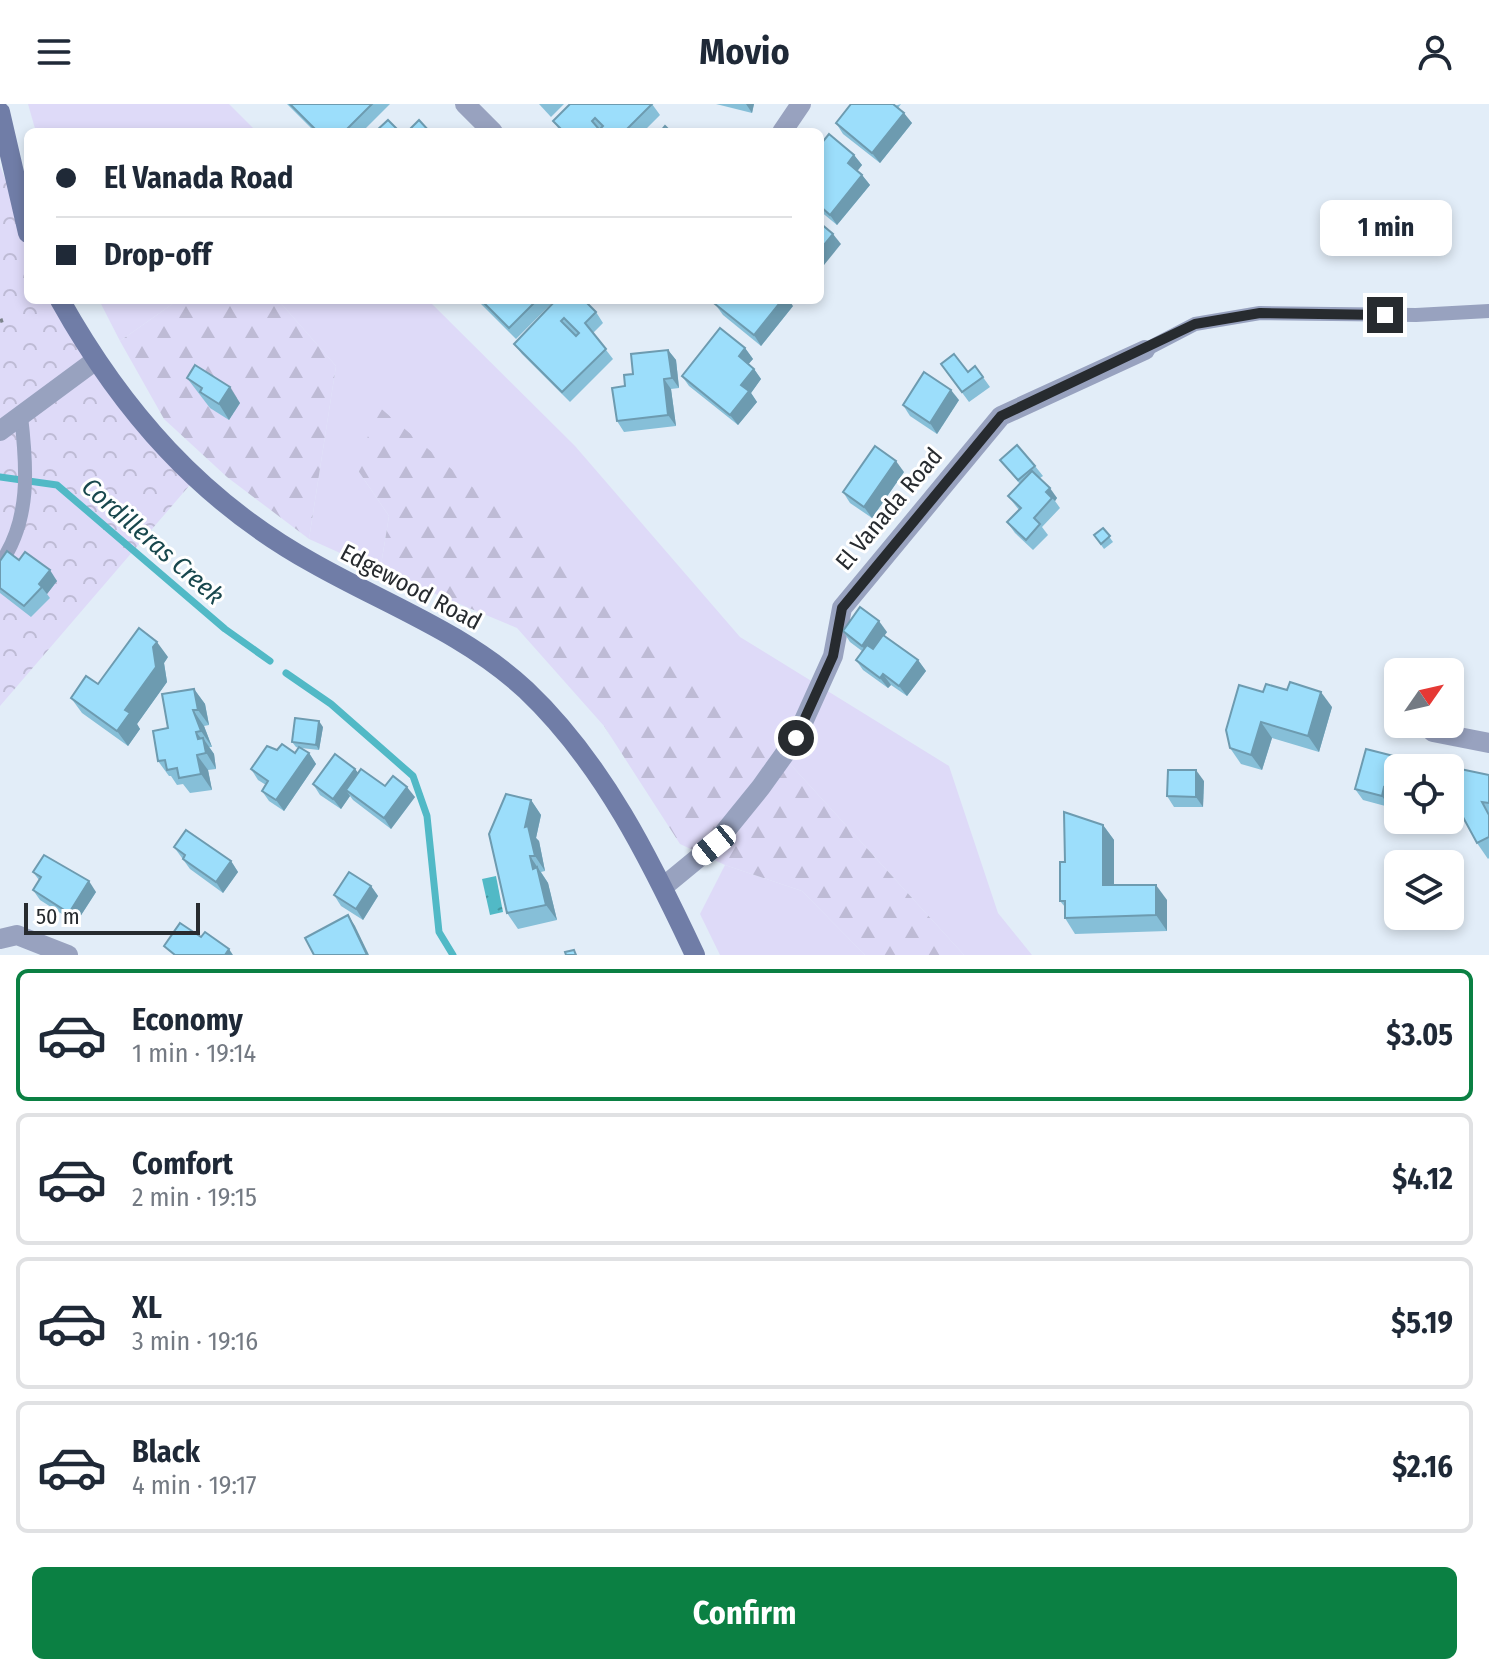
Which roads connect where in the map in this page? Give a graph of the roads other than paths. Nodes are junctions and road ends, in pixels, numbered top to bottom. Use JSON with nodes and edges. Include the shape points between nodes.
{"nodes":[{"id":1,"x":465,"y":104,"type":"edge"},
{"id":2,"x":801,"y":104,"type":"edge"},
{"id":3,"x":0,"y":112,"type":"edge"},
{"id":4,"x":489,"y":128,"type":"edge"},
{"id":5,"x":785,"y":128,"type":"edge"},
{"id":6,"x":0,"y":166,"type":"edge"},
{"id":7,"x":24,"y":217,"type":"edge"},
{"id":8,"x":24,"y":224,"type":"edge"},
{"id":9,"x":62,"y":304,"type":"edge"},
{"id":10,"x":1489,"y":311,"type":"edge"},
{"id":11,"x":1145,"y":350,"type":"joint"},
{"id":12,"x":96,"y":360,"type":"junction"},
{"id":13,"x":11,"y":423,"type":"edge"},
{"id":14,"x":0,"y":564,"type":"edge"},
{"id":15,"x":1464,"y":738,"type":"edge"},
{"id":16,"x":1489,"y":743,"type":"edge"},
{"id":17,"x":663,"y":887,"type":"junction"},
{"id":18,"x":0,"y":939,"type":"edge"},
{"id":19,"x":68,"y":955,"type":"edge"},
{"id":20,"x":695,"y":955,"type":"edge"}],
"edges":[{"from":1,"to":4,"type":"street"},
{"from":2,"to":5,"type":"street"},
{"from":3,"to":7,"type":"main road"},
{"from":6,"to":8,"type":"main road"},
{"from":9,"to":12,"type":"main road","name":"Edgewood Road"},
{"from":10,"to":11,"type":"lane","via":[[1260,313],[1195,324]]},
{"from":11,"to":17,"type":"street","name":"El Vanada Road","via":[[1001,416],[842,608],[833,656],[796,738],[761,787],[714,845]]},
{"from":12,"to":13,"type":"street"},
{"from":12,"to":17,"type":"main road","name":"Edgewood Road","via":[[159,445],[232,511],[313,564],[448,633],[525,690],[587,759]]},
{"from":13,"to":14,"type":"lane","via":[[24,447],[24,508],[15,543]]},
{"from":15,"to":16,"type":"street"},
{"from":17,"to":20,"type":"main road","name":"Edgewood Road"},
{"from":18,"to":19,"type":"street","via":[[17,935]]}]}
